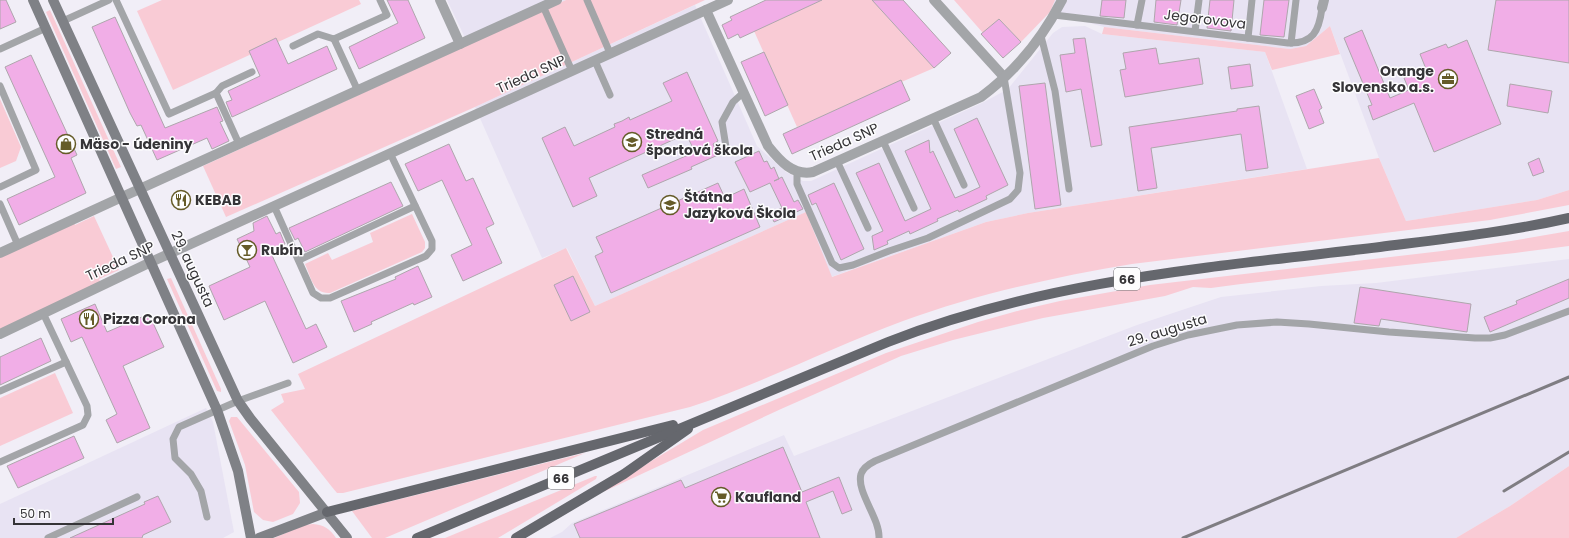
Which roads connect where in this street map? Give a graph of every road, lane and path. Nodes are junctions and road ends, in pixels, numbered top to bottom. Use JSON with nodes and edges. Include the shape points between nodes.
{"nodes":[{"id":1,"x":33,"y":0,"type":"edge"},
{"id":2,"x":53,"y":0,"type":"edge"},
{"id":3,"x":109,"y":0,"type":"edge"},
{"id":4,"x":116,"y":0,"type":"edge"},
{"id":5,"x":380,"y":0,"type":"edge"},
{"id":6,"x":440,"y":0,"type":"edge"},
{"id":7,"x":557,"y":0,"type":"edge"},
{"id":8,"x":586,"y":0,"type":"edge"},
{"id":9,"x":728,"y":0,"type":"edge"},
{"id":10,"x":934,"y":0,"type":"edge"},
{"id":11,"x":1062,"y":0,"type":"edge"},
{"id":12,"x":1142,"y":0,"type":"edge"},
{"id":13,"x":1198,"y":0,"type":"edge"},
{"id":14,"x":1252,"y":0,"type":"edge"},
{"id":15,"x":1296,"y":0,"type":"edge"},
{"id":16,"x":1323,"y":4,"type":"edge"},
{"id":17,"x":543,"y":6,"type":"junction"},
{"id":18,"x":706,"y":10,"type":"junction"},
{"id":19,"x":1054,"y":15,"type":"junction"},
{"id":20,"x":63,"y":21,"type":"junction"},
{"id":21,"x":1137,"y":25,"type":"junction"},
{"id":22,"x":46,"y":28,"type":"junction"},
{"id":23,"x":1195,"y":31,"type":"junction"},
{"id":24,"x":1041,"y":36,"type":"junction"},
{"id":25,"x":1248,"y":38,"type":"junction"},
{"id":26,"x":334,"y":39,"type":"junction"},
{"id":27,"x":1291,"y":43,"type":"junction"},
{"id":28,"x":460,"y":44,"type":"junction"},
{"id":29,"x":293,"y":46,"type":"dead end"},
{"id":30,"x":0,"y":49,"type":"edge"},
{"id":31,"x":610,"y":53,"type":"junction"},
{"id":32,"x":595,"y":61,"type":"junction"},
{"id":33,"x":572,"y":71,"type":"junction"},
{"id":34,"x":252,"y":72,"type":"dead end"},
{"id":35,"x":1004,"y":77,"type":"junction"},
{"id":36,"x":0,"y":86,"type":"edge"},
{"id":37,"x":358,"y":91,"type":"junction"},
{"id":38,"x":744,"y":92,"type":"junction"},
{"id":39,"x":216,"y":93,"type":"junction"},
{"id":40,"x":610,"y":95,"type":"dead end"},
{"id":41,"x":933,"y":118,"type":"junction"},
{"id":42,"x":883,"y":141,"type":"junction"},
{"id":43,"x":239,"y":144,"type":"junction"},
{"id":44,"x":726,"y":147,"type":"dead end"},
{"id":45,"x":390,"y":154,"type":"junction"},
{"id":46,"x":837,"y":161,"type":"junction"},
{"id":47,"x":797,"y":172,"type":"junction"},
{"id":48,"x":964,"y":185,"type":"dead end"},
{"id":49,"x":0,"y":187,"type":"edge"},
{"id":50,"x":140,"y":189,"type":"junction"},
{"id":51,"x":1069,"y":189,"type":"dead end"},
{"id":52,"x":122,"y":197,"type":"junction"},
{"id":53,"x":0,"y":204,"type":"edge"},
{"id":54,"x":274,"y":206,"type":"junction"},
{"id":55,"x":415,"y":206,"type":"junction"},
{"id":56,"x":914,"y":208,"type":"dead end"},
{"id":57,"x":1569,"y":218,"type":"edge"},
{"id":58,"x":868,"y":228,"type":"dead end"},
{"id":59,"x":18,"y":245,"type":"junction"},
{"id":60,"x":0,"y":253,"type":"edge"},
{"id":61,"x":170,"y":253,"type":"junction"},
{"id":62,"x":299,"y":260,"type":"junction"},
{"id":63,"x":151,"y":262,"type":"junction"},
{"id":64,"x":1569,"y":311,"type":"edge"},
{"id":65,"x":43,"y":313,"type":"junction"},
{"id":66,"x":0,"y":334,"type":"edge"},
{"id":67,"x":66,"y":362,"type":"junction"},
{"id":68,"x":288,"y":383,"type":"dead end"},
{"id":69,"x":0,"y":391,"type":"edge"},
{"id":70,"x":238,"y":401,"type":"junction"},
{"id":71,"x":217,"y":410,"type":"junction"},
{"id":72,"x":704,"y":418,"type":"junction"},
{"id":73,"x":0,"y":462,"type":"edge"},
{"id":74,"x":137,"y":497,"type":"dead end"},
{"id":75,"x":327,"y":512,"type":"junction"},
{"id":76,"x":207,"y":517,"type":"dead end"},
{"id":77,"x":347,"y":537,"type":"edge"},
{"id":78,"x":48,"y":538,"type":"edge"},
{"id":79,"x":251,"y":538,"type":"edge"},
{"id":80,"x":259,"y":538,"type":"edge"},
{"id":81,"x":417,"y":538,"type":"edge"},
{"id":82,"x":516,"y":538,"type":"edge"},
{"id":83,"x":879,"y":538,"type":"edge"}],
"edges":[{"from":1,"to":22,"type":"street"},
{"from":2,"to":20,"type":"street","name":"29. augusta"},
{"from":3,"to":20,"type":"lane"},
{"from":4,"to":39,"type":"lane","via":[[169,114]]},
{"from":5,"to":26,"type":"lane","via":[[387,15]]},
{"from":6,"to":28,"type":"street"},
{"from":7,"to":17,"type":"street"},
{"from":8,"to":31,"type":"lane"},
{"from":9,"to":18,"type":"street","name":"Trieda SNP"},
{"from":10,"to":35,"type":"street"},
{"from":11,"to":19,"type":"street","name":"Trieda SNP"},
{"from":12,"to":21,"type":"lane"},
{"from":13,"to":23,"type":"lane"},
{"from":14,"to":25,"type":"lane"},
{"from":15,"to":27,"type":"lane"},
{"from":16,"to":27,"type":"lane","name":"Jegorovova","via":[[1317,31],[1309,39]]},
{"from":17,"to":28,"type":"street"},
{"from":17,"to":33,"type":"lane"},
{"from":18,"to":31,"type":"street","name":"Trieda SNP"},
{"from":18,"to":38,"type":"street","name":"Trieda SNP"},
{"from":19,"to":21,"type":"lane","name":"Jegorovova"},
{"from":19,"to":24,"type":"street","name":"Trieda SNP"},
{"from":20,"to":50,"type":"street","name":"29. augusta"},
{"from":21,"to":23,"type":"lane","name":"Jegorovova"},
{"from":22,"to":30,"type":"lane"},
{"from":22,"to":52,"type":"street"},
{"from":23,"to":25,"type":"lane","name":"Jegorovova"},
{"from":24,"to":35,"type":"street","name":"Trieda SNP"},
{"from":24,"to":51,"type":"lane","via":[[1055,90]]},
{"from":25,"to":27,"type":"lane","name":"Jegorovova"},
{"from":26,"to":29,"type":"lane","via":[[318,34]]},
{"from":26,"to":37,"type":"lane"},
{"from":28,"to":37,"type":"street"},
{"from":31,"to":32,"type":"street","name":"Trieda SNP"},
{"from":32,"to":33,"type":"street","name":"Trieda SNP"},
{"from":32,"to":40,"type":"lane"},
{"from":33,"to":45,"type":"street","name":"Trieda SNP"},
{"from":34,"to":39,"type":"lane","via":[[222,86]]},
{"from":35,"to":41,"type":"street","name":"Trieda SNP","via":[[981,97]]},
{"from":35,"to":47,"type":"lane","via":[[1020,173],[1018,190],[1010,199],[928,238],[839,268],[832,263],[797,184]]},
{"from":36,"to":49,"type":"lane","via":[[36,170]]},
{"from":37,"to":43,"type":"street"},
{"from":38,"to":44,"type":"lane","via":[[732,102],[722,122]]},
{"from":38,"to":47,"type":"street","name":"Trieda SNP","via":[[768,146]]},
{"from":39,"to":43,"type":"lane"},
{"from":41,"to":42,"type":"street","name":"Trieda SNP"},
{"from":41,"to":48,"type":"lane"},
{"from":42,"to":46,"type":"street","name":"Trieda SNP"},
{"from":42,"to":56,"type":"lane"},
{"from":43,"to":50,"type":"street"},
{"from":45,"to":54,"type":"street","name":"Trieda SNP"},
{"from":45,"to":55,"type":"lane"},
{"from":46,"to":47,"type":"street","name":"Trieda SNP","via":[[813,172]]},
{"from":46,"to":58,"type":"lane"},
{"from":50,"to":52,"type":"street"},
{"from":50,"to":61,"type":"street","name":"29. augusta"},
{"from":52,"to":59,"type":"street"},
{"from":52,"to":63,"type":"street"},
{"from":53,"to":59,"type":"lane"},
{"from":54,"to":61,"type":"street","name":"Trieda SNP"},
{"from":54,"to":62,"type":"lane"},
{"from":55,"to":62,"type":"lane"},
{"from":55,"to":62,"type":"lane","via":[[432,241],[432,248],[426,256],[330,298],[321,298],[313,292]]},
{"from":57,"to":72,"type":"main road","number":"66","via":[[1473,235],[1168,272],[1028,298],[917,330]]},
{"from":59,"to":60,"type":"street"},
{"from":61,"to":63,"type":"street","name":"Trieda SNP"},
{"from":61,"to":70,"type":"street","name":"29. augusta"},
{"from":63,"to":65,"type":"street","name":"Trieda SNP"},
{"from":63,"to":71,"type":"street"},
{"from":64,"to":83,"type":"lane","name":"29. augusta","via":[[1505,335],[1490,338],[1277,322],[1237,325],[1188,335],[1153,346],[866,466],[861,473],[863,492]]},
{"from":65,"to":66,"type":"street","name":"Trieda SNP"},
{"from":65,"to":67,"type":"lane"},
{"from":67,"to":69,"type":"lane"},
{"from":67,"to":73,"type":"lane","via":[[87,406],[88,415],[83,425]]},
{"from":68,"to":70,"type":"lane"},
{"from":70,"to":71,"type":"lane"},
{"from":70,"to":75,"type":"street","name":"29. augusta"},
{"from":71,"to":76,"type":"lane","via":[[179,427],[174,439],[175,458],[191,474],[201,491]]},
{"from":71,"to":79,"type":"street","via":[[238,470]]},
{"from":72,"to":75,"type":"main road"},
{"from":72,"to":81,"type":"main road","number":"66"},
{"from":72,"to":82,"type":"main road","via":[[624,474]]},
{"from":74,"to":78,"type":"lane"},
{"from":75,"to":77,"type":"street","name":"29. augusta"},
{"from":75,"to":80,"type":"street"}]}
